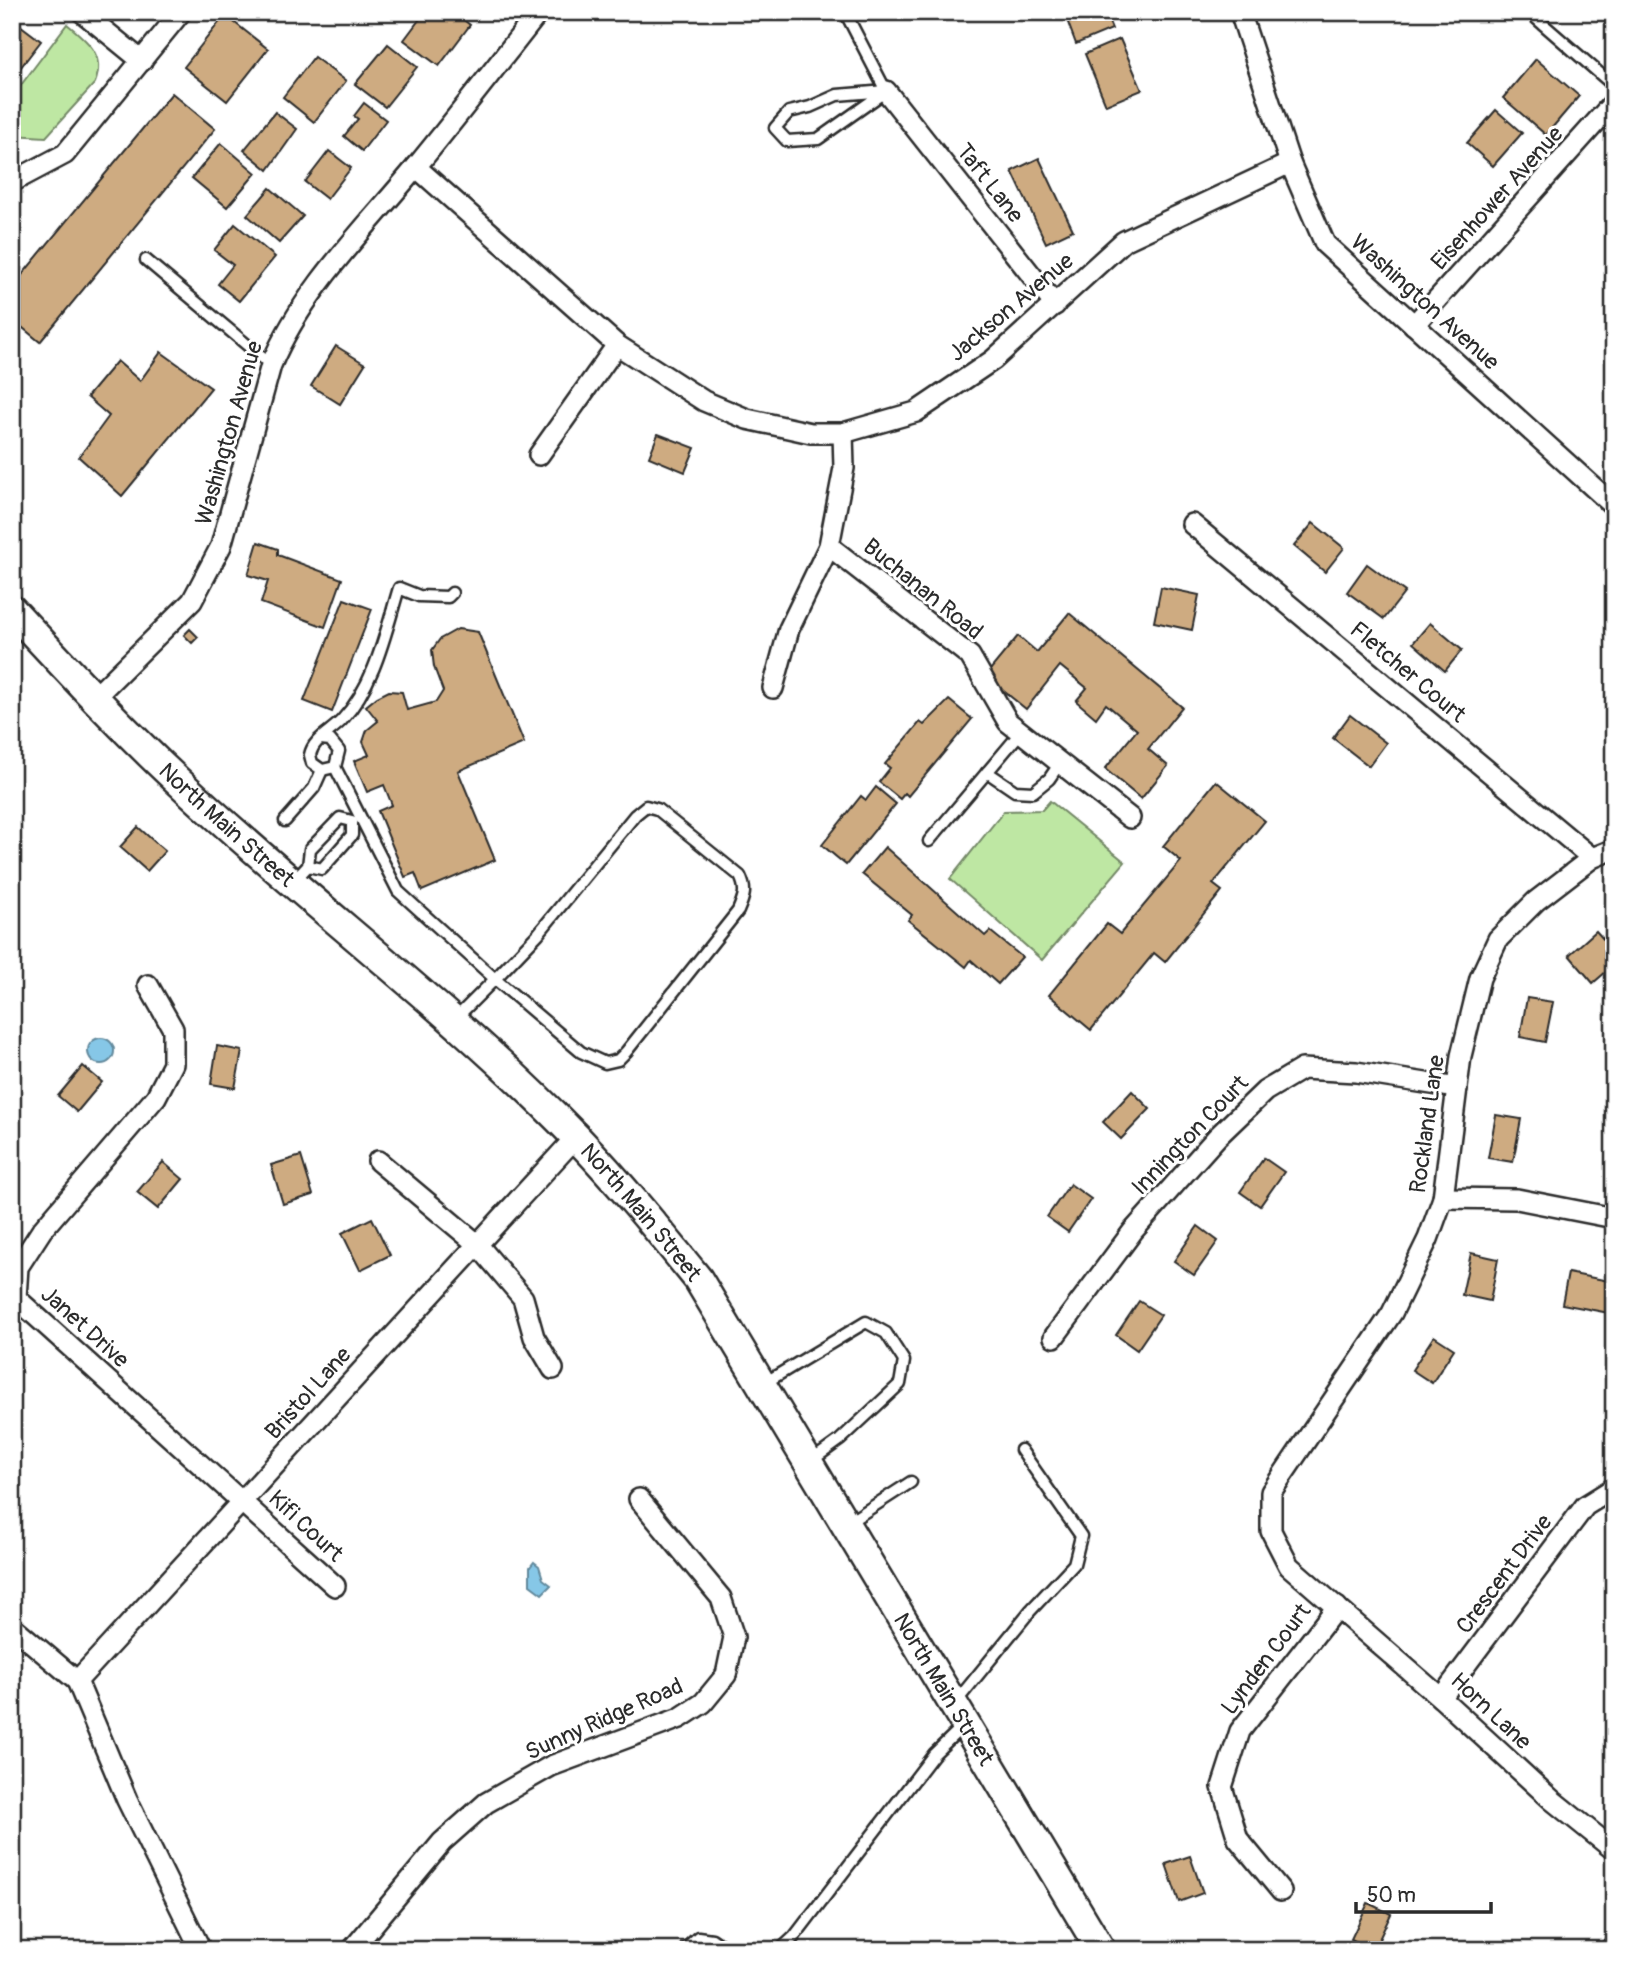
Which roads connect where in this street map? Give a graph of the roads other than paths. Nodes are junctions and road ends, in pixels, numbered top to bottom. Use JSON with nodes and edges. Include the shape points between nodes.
{"nodes":[{"id":1,"x":82,"y":12,"type":"edge"},
{"id":2,"x":181,"y":12,"type":"edge"},
{"id":3,"x":539,"y":12,"type":"edge"},
{"id":4,"x":845,"y":12,"type":"edge"},
{"id":5,"x":1240,"y":12,"type":"edge"},
{"id":6,"x":1529,"y":12,"type":"edge"},
{"id":7,"x":142,"y":61,"type":"junction"},
{"id":8,"x":1614,"y":86,"type":"edge"},
{"id":9,"x":886,"y":91,"type":"junction"},
{"id":10,"x":1614,"y":102,"type":"edge"},
{"id":11,"x":1290,"y":163,"type":"junction"},
{"id":12,"x":416,"y":167,"type":"junction"},
{"id":13,"x":12,"y":182,"type":"edge"},
{"id":14,"x":146,"y":260,"type":"dead end"},
{"id":15,"x":1055,"y":305,"type":"junction"},
{"id":16,"x":1414,"y":325,"type":"junction"},
{"id":17,"x":617,"y":345,"type":"junction"},
{"id":18,"x":271,"y":365,"type":"junction"},
{"id":19,"x":844,"y":433,"type":"junction"},
{"id":20,"x":539,"y":455,"type":"dead end"},
{"id":21,"x":1614,"y":506,"type":"edge"},
{"id":22,"x":1192,"y":524,"type":"dead end"},
{"id":23,"x":829,"y":546,"type":"junction"},
{"id":24,"x":452,"y":593,"type":"dead end"},
{"id":25,"x":12,"y":610,"type":"edge"},
{"id":26,"x":773,"y":688,"type":"dead end"},
{"id":27,"x":94,"y":698,"type":"junction"},
{"id":28,"x":1021,"y":732,"type":"junction"},
{"id":29,"x":321,"y":739,"type":"junction"},
{"id":30,"x":1060,"y":763,"type":"junction"},
{"id":31,"x":335,"y":767,"type":"junction"},
{"id":32,"x":322,"y":770,"type":"junction"},
{"id":33,"x":987,"y":772,"type":"junction"},
{"id":34,"x":356,"y":818,"type":"junction"},
{"id":35,"x":1130,"y":818,"type":"dead end"},
{"id":36,"x":285,"y":821,"type":"dead end"},
{"id":37,"x":929,"y":841,"type":"dead end"},
{"id":38,"x":1614,"y":849,"type":"edge"},
{"id":39,"x":1592,"y":858,"type":"junction"},
{"id":40,"x":300,"y":874,"type":"junction"},
{"id":41,"x":495,"y":979,"type":"junction"},
{"id":42,"x":148,"y":985,"type":"dead end"},
{"id":43,"x":452,"y":1022,"type":"junction"},
{"id":44,"x":1457,"y":1088,"type":"junction"},
{"id":45,"x":576,"y":1137,"type":"junction"},
{"id":46,"x":378,"y":1161,"type":"dead end"},
{"id":47,"x":1443,"y":1198,"type":"junction"},
{"id":48,"x":1614,"y":1218,"type":"edge"},
{"id":49,"x":477,"y":1244,"type":"junction"},
{"id":50,"x":14,"y":1298,"type":"edge"},
{"id":51,"x":1054,"y":1337,"type":"dead end"},
{"id":52,"x":553,"y":1368,"type":"dead end"},
{"id":53,"x":762,"y":1384,"type":"junction"},
{"id":54,"x":1021,"y":1450,"type":"dead end"},
{"id":55,"x":808,"y":1462,"type":"junction"},
{"id":56,"x":912,"y":1482,"type":"dead end"},
{"id":57,"x":1614,"y":1488,"type":"edge"},
{"id":58,"x":639,"y":1499,"type":"dead end"},
{"id":59,"x":243,"y":1501,"type":"junction"},
{"id":60,"x":846,"y":1524,"type":"junction"},
{"id":61,"x":335,"y":1586,"type":"dead end"},
{"id":62,"x":1337,"y":1607,"type":"junction"},
{"id":63,"x":12,"y":1626,"type":"edge"},
{"id":64,"x":77,"y":1681,"type":"junction"},
{"id":65,"x":1441,"y":1698,"type":"junction"},
{"id":66,"x":960,"y":1715,"type":"junction"},
{"id":67,"x":1614,"y":1850,"type":"edge"},
{"id":68,"x":1281,"y":1891,"type":"dead end"},
{"id":69,"x":1614,"y":1945,"type":"edge"},
{"id":70,"x":201,"y":1950,"type":"edge"},
{"id":71,"x":352,"y":1950,"type":"edge"},
{"id":72,"x":684,"y":1950,"type":"edge"},
{"id":73,"x":728,"y":1950,"type":"edge"},
{"id":74,"x":780,"y":1950,"type":"edge"},
{"id":75,"x":1101,"y":1950,"type":"edge"},
{"id":76,"x":1610,"y":1950,"type":"edge"}],
"edges":[{"from":1,"to":7,"type":"street"},
{"from":2,"to":7,"type":"street"},
{"from":3,"to":12,"type":"street","name":"Washington Avenue"},
{"from":4,"to":9,"type":"lane"},
{"from":5,"to":11,"type":"street","name":"Washington Avenue"},
{"from":6,"to":8,"type":"lane"},
{"from":7,"to":13,"type":"street","via":[[65,154]]},
{"from":9,"to":9,"type":"lane","via":[[818,139],[787,141],[775,128],[789,112],[837,95]]},
{"from":9,"to":15,"type":"street","name":"Taft Lane"},
{"from":10,"to":16,"type":"street","name":"Eisenhower Avenue"},
{"from":11,"to":15,"type":"street","name":"Jackson Avenue","via":[[1124,241]]},
{"from":11,"to":16,"type":"street","name":"Washington Avenue","via":[[1325,244]]},
{"from":12,"to":17,"type":"street","name":"Jackson Avenue"},
{"from":12,"to":18,"type":"street","name":"Washington Avenue","via":[[317,284],[282,337]]},
{"from":14,"to":18,"type":"lane"},
{"from":15,"to":19,"type":"street","name":"Jackson Avenue","via":[[993,360],[916,412]]},
{"from":16,"to":21,"type":"street","name":"Washington Avenue"},
{"from":17,"to":19,"type":"street","name":"Jackson Avenue","via":[[704,401],[747,419],[811,433]]},
{"from":17,"to":20,"type":"street"},
{"from":18,"to":27,"type":"street","name":"Washington Avenue","via":[[221,546],[198,590]]},
{"from":19,"to":23,"type":"street","via":[[844,468]]},
{"from":22,"to":39,"type":"street","name":"Fletcher Court"},
{"from":23,"to":26,"type":"street","via":[[789,629]]},
{"from":23,"to":28,"type":"street","name":"Buchanan Road","via":[[970,656],[1007,722]]},
{"from":24,"to":29,"type":"lane","via":[[448,597],[419,596],[399,588],[368,685]]},
{"from":25,"to":27,"type":"main road","name":"North Main Street"},
{"from":27,"to":40,"type":"main road","name":"North Main Street","via":[[178,781]]},
{"from":28,"to":30,"type":"street","name":"Buchanan Road"},
{"from":28,"to":33,"type":"lane"},
{"from":29,"to":31,"type":"lane","via":[[330,740],[340,751]]},
{"from":29,"to":32,"type":"lane","via":[[310,755]]},
{"from":30,"to":33,"type":"lane","via":[[1033,792],[1015,790]]},
{"from":30,"to":35,"type":"street","name":"Buchanan Road"},
{"from":31,"to":32,"type":"lane"},
{"from":31,"to":34,"type":"lane"},
{"from":32,"to":36,"type":"lane","via":[[314,788]]},
{"from":33,"to":37,"type":"lane"},
{"from":34,"to":40,"type":"lane","via":[[352,835],[322,869]]},
{"from":34,"to":40,"type":"lane","via":[[340,818],[310,849]]},
{"from":34,"to":41,"type":"lane","via":[[398,891]]},
{"from":38,"to":39,"type":"street","name":"Rockland Lane"},
{"from":39,"to":44,"type":"street","name":"Rockland Lane","via":[[1536,901],[1498,939],[1480,978]]},
{"from":40,"to":43,"type":"main road","name":"North Main Street"},
{"from":41,"to":41,"type":"lane","via":[[646,806],[657,809],[740,876],[745,886],[738,911],[618,1059],[606,1063],[581,1052]]},
{"from":41,"to":43,"type":"lane"},
{"from":42,"to":50,"type":"street","name":"Janet Drive","via":[[173,1029],[173,1063],[156,1097],[42,1230],[18,1267]]},
{"from":43,"to":45,"type":"main road","name":"North Main Street"},
{"from":44,"to":47,"type":"street","name":"Rockland Lane"},
{"from":44,"to":51,"type":"street","name":"Innington Court","via":[[1356,1072],[1303,1069],[1265,1091],[1133,1231]]},
{"from":45,"to":49,"type":"street","name":"Bristol Lane"},
{"from":45,"to":53,"type":"main road","name":"North Main Street","via":[[698,1279]]},
{"from":46,"to":49,"type":"street"},
{"from":47,"to":48,"type":"street","via":[[1517,1199]]},
{"from":47,"to":62,"type":"street","name":"Rockland Lane","via":[[1392,1313],[1271,1492],[1270,1531],[1289,1566]]},
{"from":49,"to":52,"type":"street","via":[[523,1298],[534,1337]]},
{"from":49,"to":59,"type":"street","name":"Bristol Lane"},
{"from":50,"to":59,"type":"street","name":"Janet Drive"},
{"from":53,"to":55,"type":"main road","name":"North Main Street"},
{"from":53,"to":55,"type":"lane","via":[[866,1322],[886,1334],[904,1361],[900,1384],[840,1440]]},
{"from":54,"to":66,"type":"lane","via":[[1081,1536],[1074,1564],[1030,1611]]},
{"from":55,"to":60,"type":"main road","name":"North Main Street"},
{"from":56,"to":60,"type":"lane"},
{"from":57,"to":65,"type":"street","name":"Crescent Drive","via":[[1585,1506]]},
{"from":58,"to":71,"type":"street","name":"Sunny Ridge Road","via":[[721,1598],[734,1637],[726,1675],[703,1703],[680,1718],[551,1766],[486,1803],[442,1842]]},
{"from":59,"to":61,"type":"street","name":"Kifi Court"},
{"from":59,"to":64,"type":"street","name":"Bristol Lane"},
{"from":60,"to":66,"type":"main road","name":"North Main Street"},
{"from":62,"to":65,"type":"street","name":"Horn Lane"},
{"from":62,"to":68,"type":"street","name":"Lynden Court","via":[[1240,1731],[1222,1787],[1238,1839]]},
{"from":63,"to":64,"type":"street"},
{"from":64,"to":70,"type":"street","via":[[127,1800]]},
{"from":65,"to":67,"type":"street","name":"Horn Lane"},
{"from":66,"to":74,"type":"lane"},
{"from":66,"to":75,"type":"main road","name":"North Main Street"},
{"from":69,"to":76,"type":"street"},
{"from":72,"to":73,"type":"lane","via":[[698,1937]]}]}
